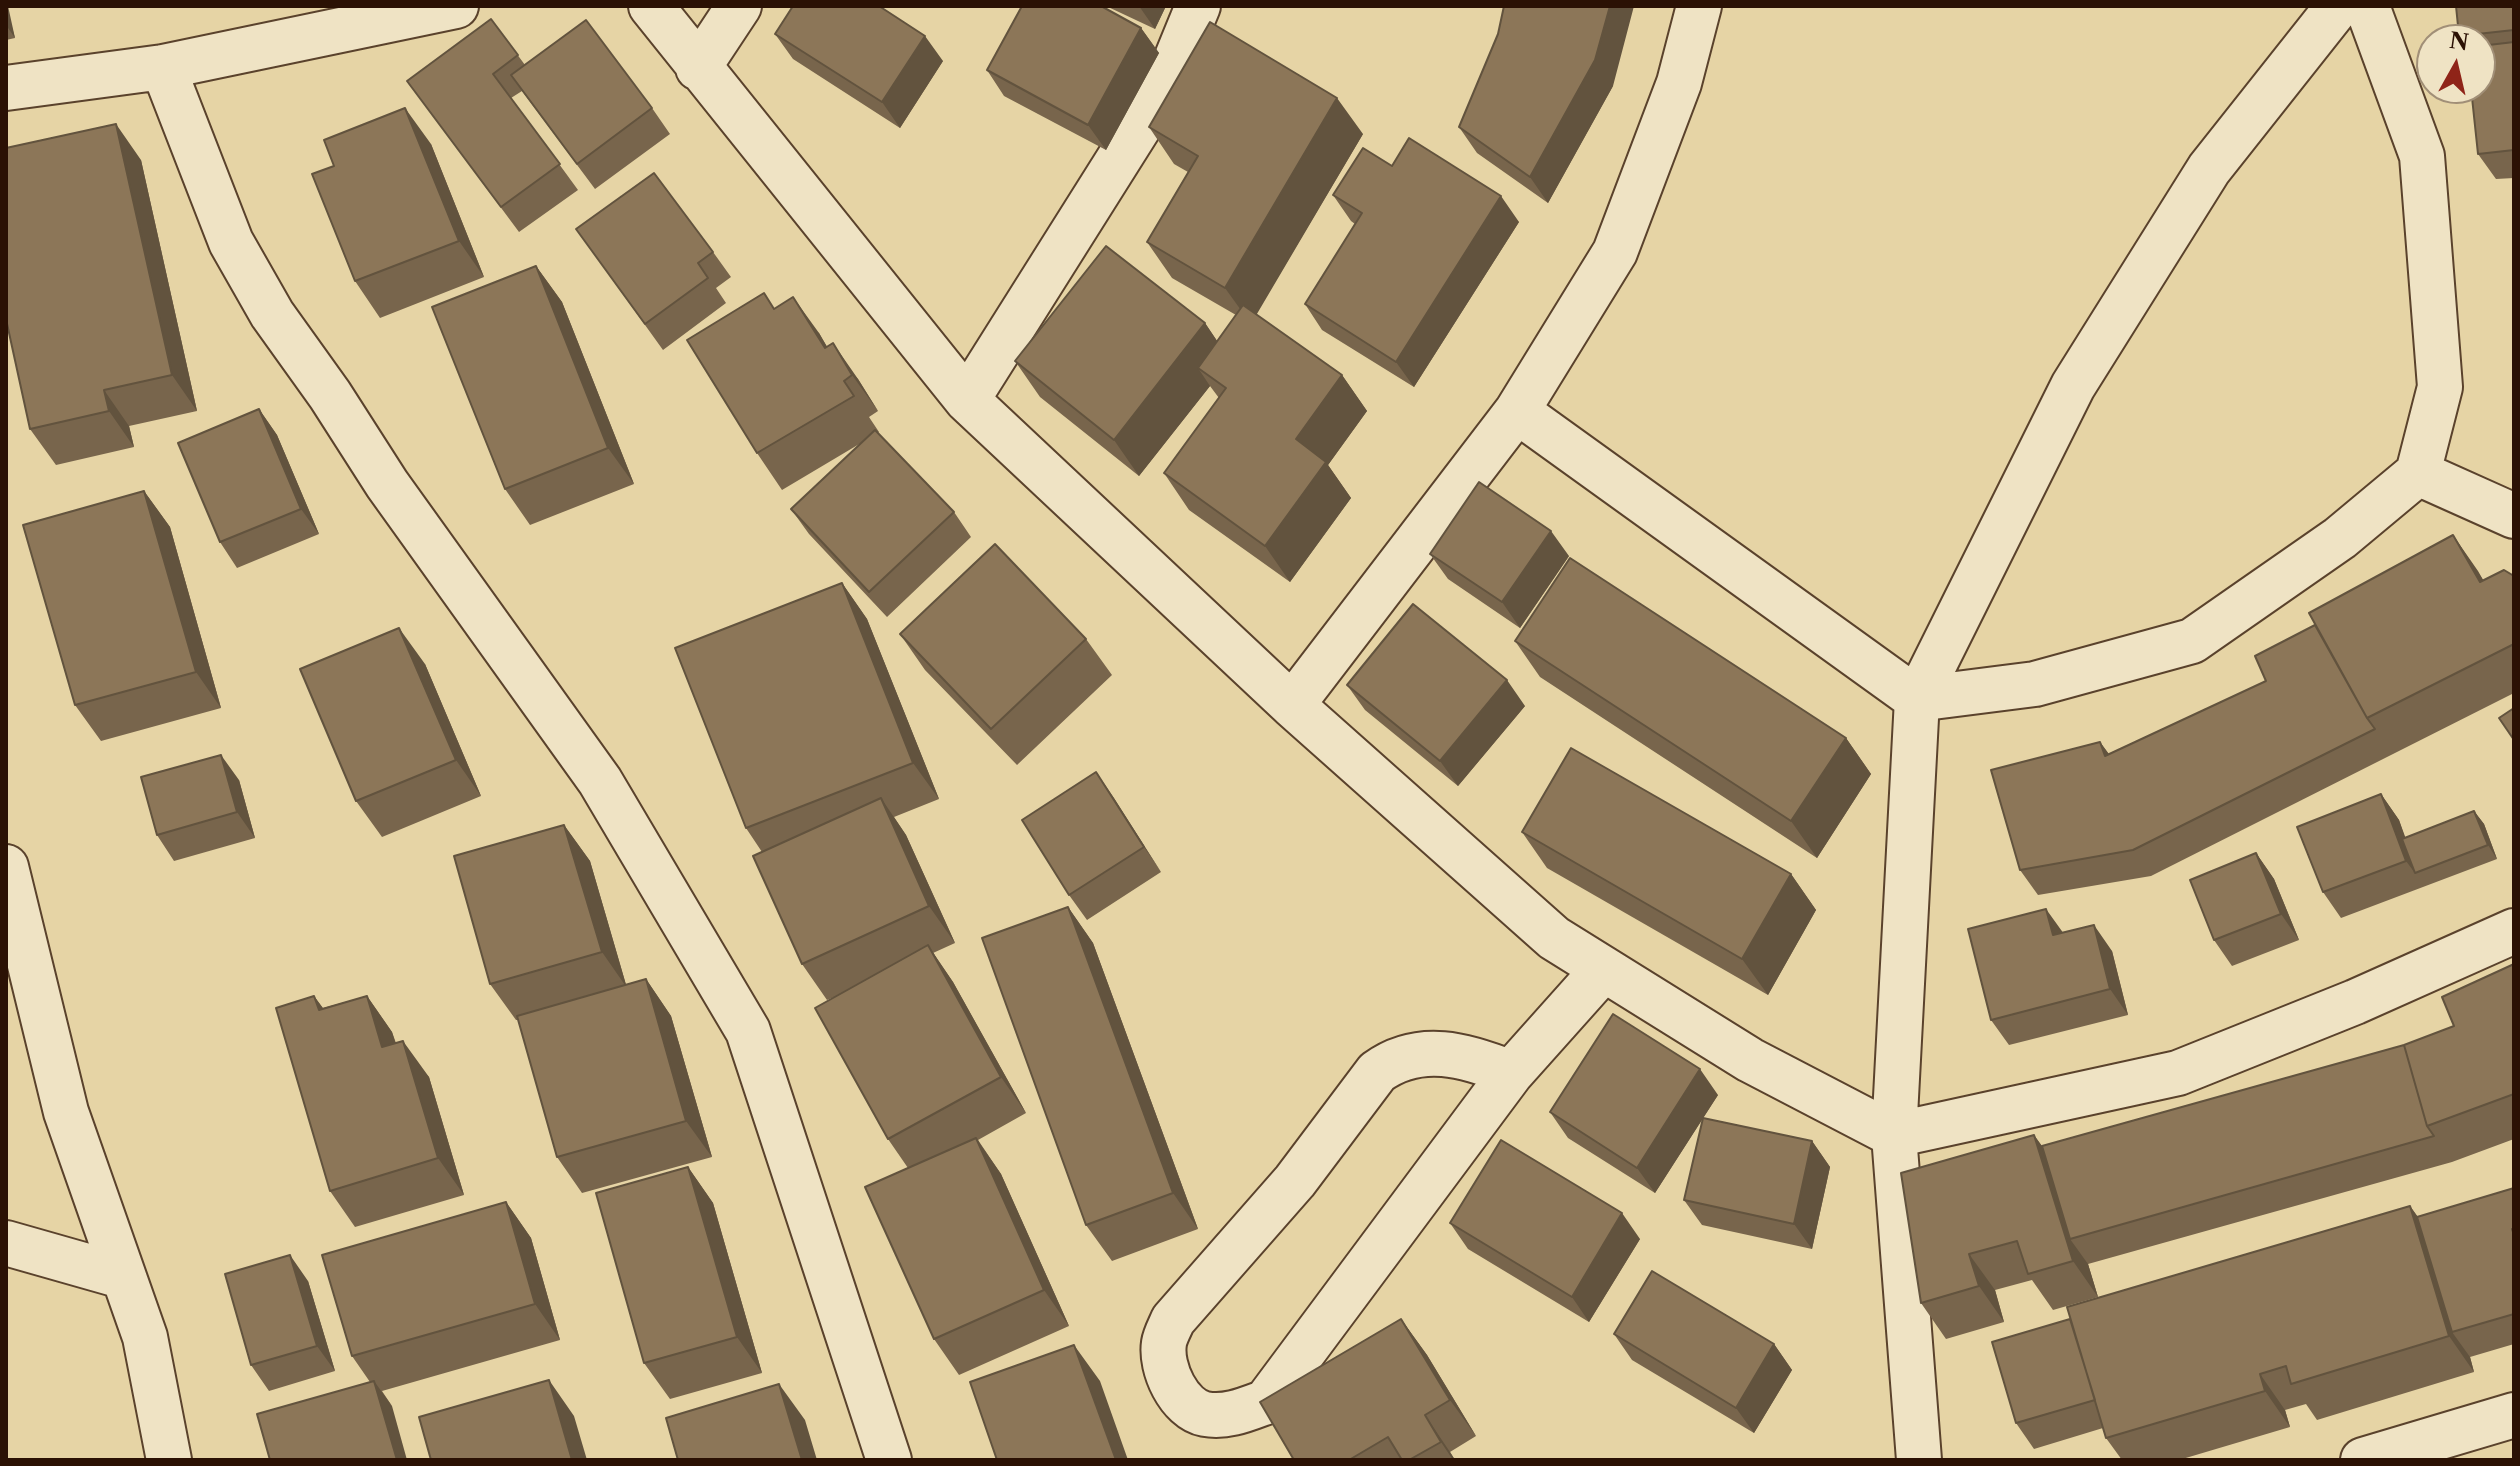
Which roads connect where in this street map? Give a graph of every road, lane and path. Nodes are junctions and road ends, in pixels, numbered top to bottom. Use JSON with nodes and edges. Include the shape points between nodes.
{"nodes":[{"id":1,"x":456,"y":6,"type":"edge"},
{"id":2,"x":651,"y":6,"type":"edge"},
{"id":3,"x":739,"y":6,"type":"edge"},
{"id":4,"x":1198,"y":6,"type":"edge"},
{"id":5,"x":1699,"y":6,"type":"edge"},
{"id":6,"x":2338,"y":6,"type":"edge"},
{"id":7,"x":2367,"y":6,"type":"edge"},
{"id":8,"x":163,"y":67,"type":"junction"},
{"id":9,"x":698,"y":68,"type":"junction"},
{"id":10,"x":6,"y":88,"type":"edge"},
{"id":11,"x":967,"y":400,"type":"junction"},
{"id":12,"x":1517,"y":411,"type":"junction"},
{"id":13,"x":2418,"y":473,"type":"junction"},
{"id":14,"x":2514,"y":516,"type":"edge"},
{"id":15,"x":1917,"y":699,"type":"junction"},
{"id":16,"x":1292,"y":705,"type":"junction"},
{"id":17,"x":6,"y":867,"type":"edge"},
{"id":18,"x":2514,"y":931,"type":"edge"},
{"id":19,"x":1603,"y":970,"type":"junction"},
{"id":20,"x":1511,"y":1073,"type":"junction"},
{"id":21,"x":1894,"y":1135,"type":"junction"},
{"id":22,"x":6,"y":1243,"type":"edge"},
{"id":23,"x":122,"y":1276,"type":"junction"},
{"id":24,"x":2514,"y":1415,"type":"edge"},
{"id":25,"x":169,"y":1460,"type":"edge"},
{"id":26,"x":889,"y":1460,"type":"edge"},
{"id":27,"x":1919,"y":1460,"type":"edge"},
{"id":28,"x":2363,"y":1460,"type":"edge"}],
"edges":[{"from":1,"to":8,"type":"street"},
{"from":2,"to":9,"type":"street"},
{"from":3,"to":9,"type":"street"},
{"from":4,"to":11,"type":"street","via":[[1166,84]]},
{"from":5,"to":12,"type":"street","via":[[1679,83],[1615,252]]},
{"from":6,"to":15,"type":"street","via":[[2209,169],[2073,386]]},
{"from":7,"to":13,"type":"street","via":[[2422,156],[2440,387]]},
{"from":8,"to":10,"type":"street"},
{"from":8,"to":26,"type":"street","via":[[231,242],[272,314],[600,781],[748,1031]]},
{"from":9,"to":11,"type":"street"},
{"from":11,"to":16,"type":"street"},
{"from":12,"to":15,"type":"street"},
{"from":12,"to":16,"type":"street"},
{"from":13,"to":14,"type":"street"},
{"from":13,"to":15,"type":"street","via":[[2340,538],[2192,641],[2035,684]]},
{"from":15,"to":21,"type":"street"},
{"from":16,"to":19,"type":"street","via":[[1554,938]]},
{"from":17,"to":23,"type":"street","via":[[66,1112]]},
{"from":18,"to":21,"type":"street","via":[[2178,1073]]},
{"from":19,"to":20,"type":"street"},
{"from":19,"to":21,"type":"street","via":[[1750,1060]]},
{"from":20,"to":20,"type":"street","via":[[1266,1402],[1237,1413],[1203,1414],[1183,1400],[1166,1373],[1164,1344],[1173,1320],[1295,1181],[1377,1072],[1394,1060],[1439,1052]]},
{"from":21,"to":27,"type":"street"},
{"from":22,"to":23,"type":"street"},
{"from":23,"to":25,"type":"street","via":[[145,1337]]},
{"from":24,"to":28,"type":"street"}]}
